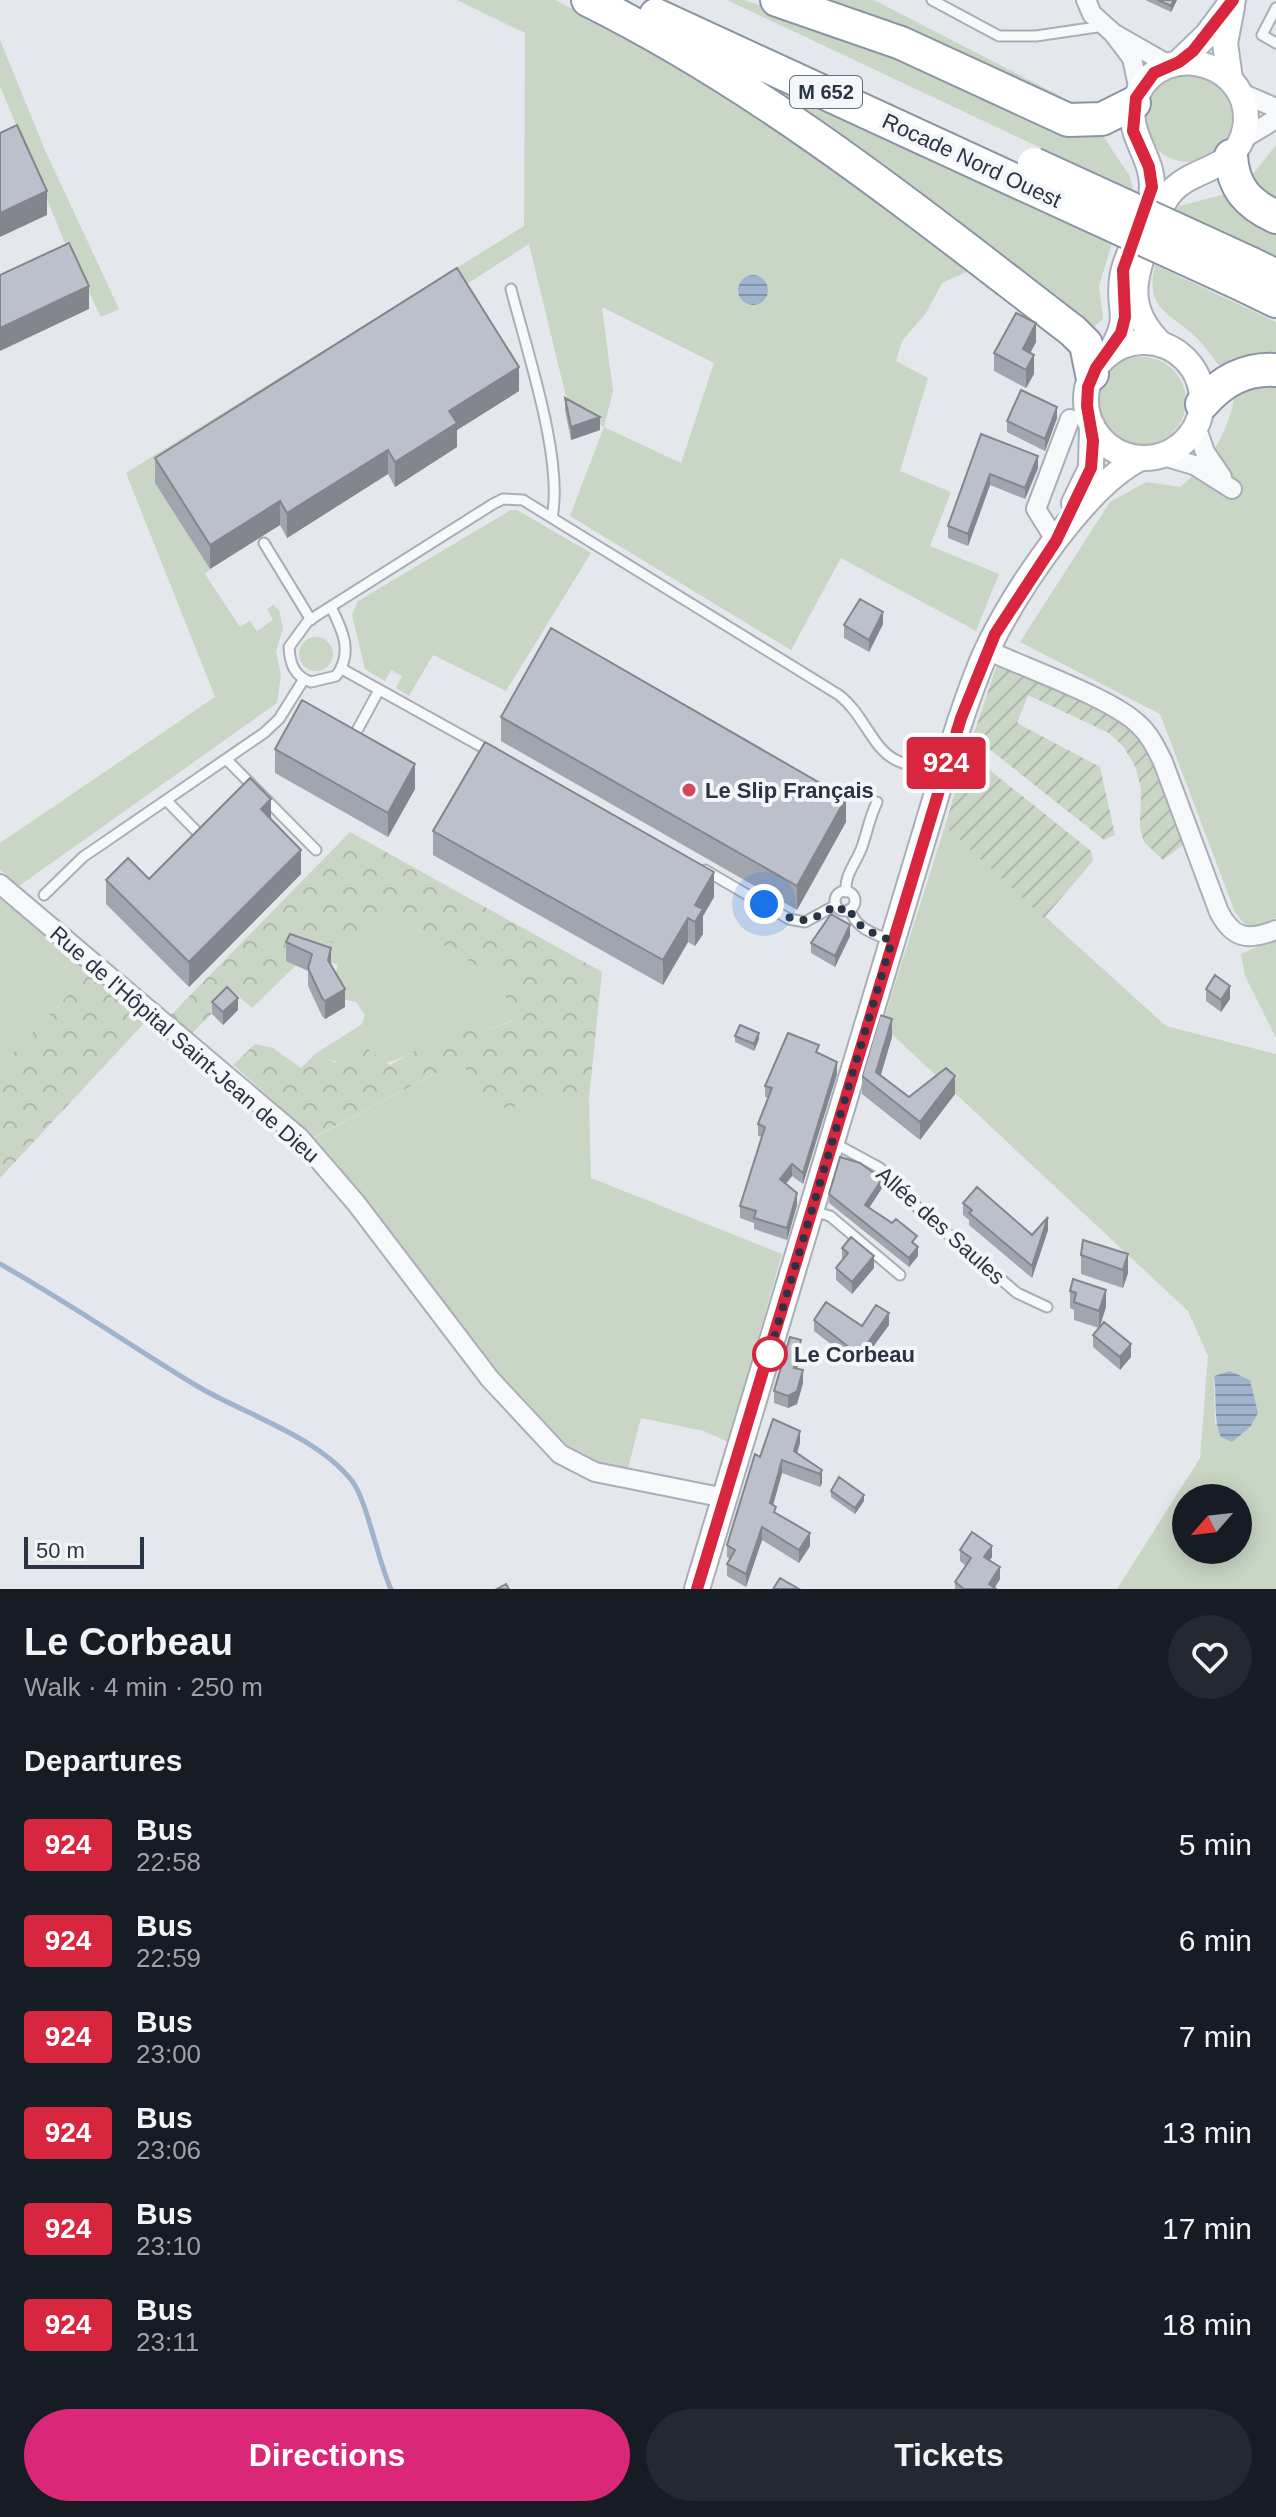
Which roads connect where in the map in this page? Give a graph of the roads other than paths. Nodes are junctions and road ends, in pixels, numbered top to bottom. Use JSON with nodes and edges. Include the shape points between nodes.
{"nodes":[{"id":1,"x":588,"y":0,"type":"edge"},
{"id":2,"x":624,"y":0,"type":"edge"},
{"id":3,"x":677,"y":0,"type":"edge"},
{"id":4,"x":777,"y":0,"type":"edge"},
{"id":5,"x":932,"y":0,"type":"edge"},
{"id":6,"x":1086,"y":0,"type":"edge"},
{"id":7,"x":1233,"y":0,"type":"edge"},
{"id":8,"x":1276,"y":8,"type":"edge"},
{"id":9,"x":1108,"y":29,"type":"junction"},
{"id":10,"x":1276,"y":43,"type":"edge"},
{"id":11,"x":1174,"y":64,"type":"junction"},
{"id":12,"x":1234,"y":85,"type":"junction"},
{"id":13,"x":1137,"y":97,"type":"junction"},
{"id":14,"x":1276,"y":108,"type":"edge"},
{"id":15,"x":1276,"y":119,"type":"edge"},
{"id":16,"x":1140,"y":148,"type":"junction"},
{"id":17,"x":1236,"y":148,"type":"junction"},
{"id":18,"x":1199,"y":174,"type":"junction"},
{"id":19,"x":1031,"y":175,"type":"junction"},
{"id":20,"x":1276,"y":217,"type":"edge"},
{"id":21,"x":1257,"y":276,"type":"edge"},
{"id":22,"x":511,"y":289,"type":"dead end"},
{"id":23,"x":1276,"y":301,"type":"edge"},
{"id":24,"x":1162,"y":345,"type":"junction"},
{"id":25,"x":1101,"y":364,"type":"junction"},
{"id":26,"x":1276,"y":370,"type":"edge"},
{"id":27,"x":1199,"y":415,"type":"junction"},
{"id":28,"x":1081,"y":422,"type":"junction"},
{"id":29,"x":1151,"y":456,"type":"junction"},
{"id":30,"x":552,"y":517,"type":"junction"},
{"id":31,"x":1056,"y":541,"type":"junction"},
{"id":32,"x":264,"y":543,"type":"dead end"},
{"id":33,"x":331,"y":607,"type":"junction"},
{"id":34,"x":311,"y":620,"type":"junction"},
{"id":35,"x":987,"y":650,"type":"junction"},
{"id":36,"x":342,"y":669,"type":"junction"},
{"id":37,"x":304,"y":679,"type":"junction"},
{"id":38,"x":379,"y":690,"type":"junction"},
{"id":39,"x":353,"y":738,"type":"edge"},
{"id":40,"x":226,"y":759,"type":"junction"},
{"id":41,"x":504,"y":759,"type":"edge"},
{"id":42,"x":944,"y":770,"type":"junction"},
{"id":43,"x":166,"y":800,"type":"junction"},
{"id":44,"x":877,"y":802,"type":"dead end"},
{"id":45,"x":204,"y":839,"type":"edge"},
{"id":46,"x":316,"y":850,"type":"dead end"},
{"id":47,"x":700,"y":867,"type":"edge"},
{"id":48,"x":0,"y":884,"type":"edge"},
{"id":49,"x":846,"y":892,"type":"junction"},
{"id":50,"x":44,"y":895,"type":"dead end"},
{"id":51,"x":836,"y":905,"type":"junction"},
{"id":52,"x":850,"y":909,"type":"junction"},
{"id":53,"x":1276,"y":930,"type":"edge"},
{"id":54,"x":892,"y":941,"type":"junction"},
{"id":55,"x":834,"y":1143,"type":"junction"},
{"id":56,"x":813,"y":1211,"type":"junction"},
{"id":57,"x":900,"y":1275,"type":"dead end"},
{"id":58,"x":1047,"y":1307,"type":"dead end"},
{"id":59,"x":725,"y":1498,"type":"junction"},
{"id":60,"x":697,"y":1589,"type":"edge"}],
"edges":[{"from":1,"to":25,"type":"highway","via":[[716,71],[890,190],[1073,331]]},
{"from":2,"to":19,"type":"highway","name":"Rocade Nord Ouest","number":"M 652"},
{"from":3,"to":19,"type":"highway","name":"Rocade Nord Ouest","number":"M 652"},
{"from":4,"to":13,"type":"highway","via":[[901,43],[1068,120],[1102,119]]},
{"from":5,"to":9,"type":"lane","via":[[999,36]]},
{"from":6,"to":9,"type":"street"},
{"from":7,"to":11,"type":"main road","via":[[1207,35]]},
{"from":7,"to":12,"type":"main road","via":[[1225,43]]},
{"from":8,"to":10,"type":"lane","via":[[1262,35]]},
{"from":9,"to":11,"type":"street"},
{"from":9,"to":13,"type":"street","via":[[1132,58]]},
{"from":11,"to":12,"type":"main road","via":[[1207,64]]},
{"from":11,"to":13,"type":"main road","via":[[1154,73]]},
{"from":12,"to":14,"type":"street"},
{"from":12,"to":17,"type":"main road","via":[[1245,116]]},
{"from":13,"to":16,"type":"main road","via":[[1133,126]]},
{"from":15,"to":17,"type":"street"},
{"from":16,"to":18,"type":"main road","via":[[1168,171]]},
{"from":16,"to":25,"type":"main road","via":[[1151,176],[1151,196],[1123,270],[1124,325]]},
{"from":17,"to":18,"type":"main road","via":[[1217,168]]},
{"from":17,"to":20,"type":"highway","via":[[1233,175],[1243,195]]},
{"from":18,"to":24,"type":"main road","via":[[1179,184],[1165,200],[1134,276],[1140,313]]},
{"from":19,"to":21,"type":"highway","name":"Rocade Nord Ouest","number":"M 652","bridge":true},
{"from":21,"to":23,"type":"highway","name":"Rocade Nord Ouest","number":"M 652"},
{"from":22,"to":30,"type":"lane","via":[[545,429],[556,499]]},
{"from":24,"to":25,"type":"main road","via":[[1132,343]]},
{"from":24,"to":27,"type":"main road","via":[[1192,367],[1199,381]]},
{"from":25,"to":28,"type":"main road"},
{"from":26,"to":27,"type":"highway","via":[[1237,376],[1217,388]]},
{"from":27,"to":29,"type":"main road","via":[[1181,445]]},
{"from":27,"to":29,"type":"street","via":[[1213,466],[1232,489],[1194,465]]},
{"from":28,"to":29,"type":"main road","via":[[1115,450]]},
{"from":28,"to":31,"type":"main road","via":[[1091,468]]},
{"from":28,"to":31,"type":"street","via":[[1036,509]]},
{"from":29,"to":31,"type":"main road","via":[[1112,475]]},
{"from":30,"to":33,"type":"lane","via":[[523,500],[503,499]]},
{"from":30,"to":42,"type":"lane","via":[[839,695],[860,713],[891,758]]},
{"from":31,"to":35,"type":"main road"},
{"from":32,"to":34,"type":"lane"},
{"from":33,"to":34,"type":"lane"},
{"from":33,"to":36,"type":"lane","via":[[347,650]]},
{"from":34,"to":37,"type":"lane","via":[[289,647],[292,666]]},
{"from":35,"to":42,"type":"main road"},
{"from":35,"to":53,"type":"street","via":[[1138,723],[1163,762],[1224,922],[1242,937]]},
{"from":36,"to":37,"type":"lane","via":[[328,680]]},
{"from":36,"to":38,"type":"lane"},
{"from":37,"to":40,"type":"lane","via":[[279,719]]},
{"from":38,"to":39,"type":"lane"},
{"from":38,"to":41,"type":"lane"},
{"from":40,"to":43,"type":"lane"},
{"from":40,"to":46,"type":"lane"},
{"from":42,"to":54,"type":"main road"},
{"from":43,"to":45,"type":"lane"},
{"from":43,"to":50,"type":"lane","via":[[83,857]]},
{"from":44,"to":49,"type":"lane","via":[[866,823],[863,848],[845,881]]},
{"from":47,"to":51,"type":"lane","via":[[789,919],[805,922]]},
{"from":48,"to":59,"type":"street","name":"Rue de l'Hôpital Saint-Jean de Dieu","via":[[299,1137],[550,1446],[579,1466]]},
{"from":49,"to":51,"type":"lane","via":[[837,896]]},
{"from":49,"to":52,"type":"lane","via":[[854,899]]},
{"from":51,"to":52,"type":"lane"},
{"from":52,"to":54,"type":"lane","via":[[863,928]]},
{"from":54,"to":55,"type":"main road"},
{"from":55,"to":56,"type":"main road"},
{"from":55,"to":58,"type":"lane","name":"Allée des Saules","via":[[880,1168],[919,1209],[1017,1293]]},
{"from":56,"to":57,"type":"lane","via":[[830,1216]]},
{"from":56,"to":59,"type":"main road"},
{"from":59,"to":60,"type":"main road"}]}
